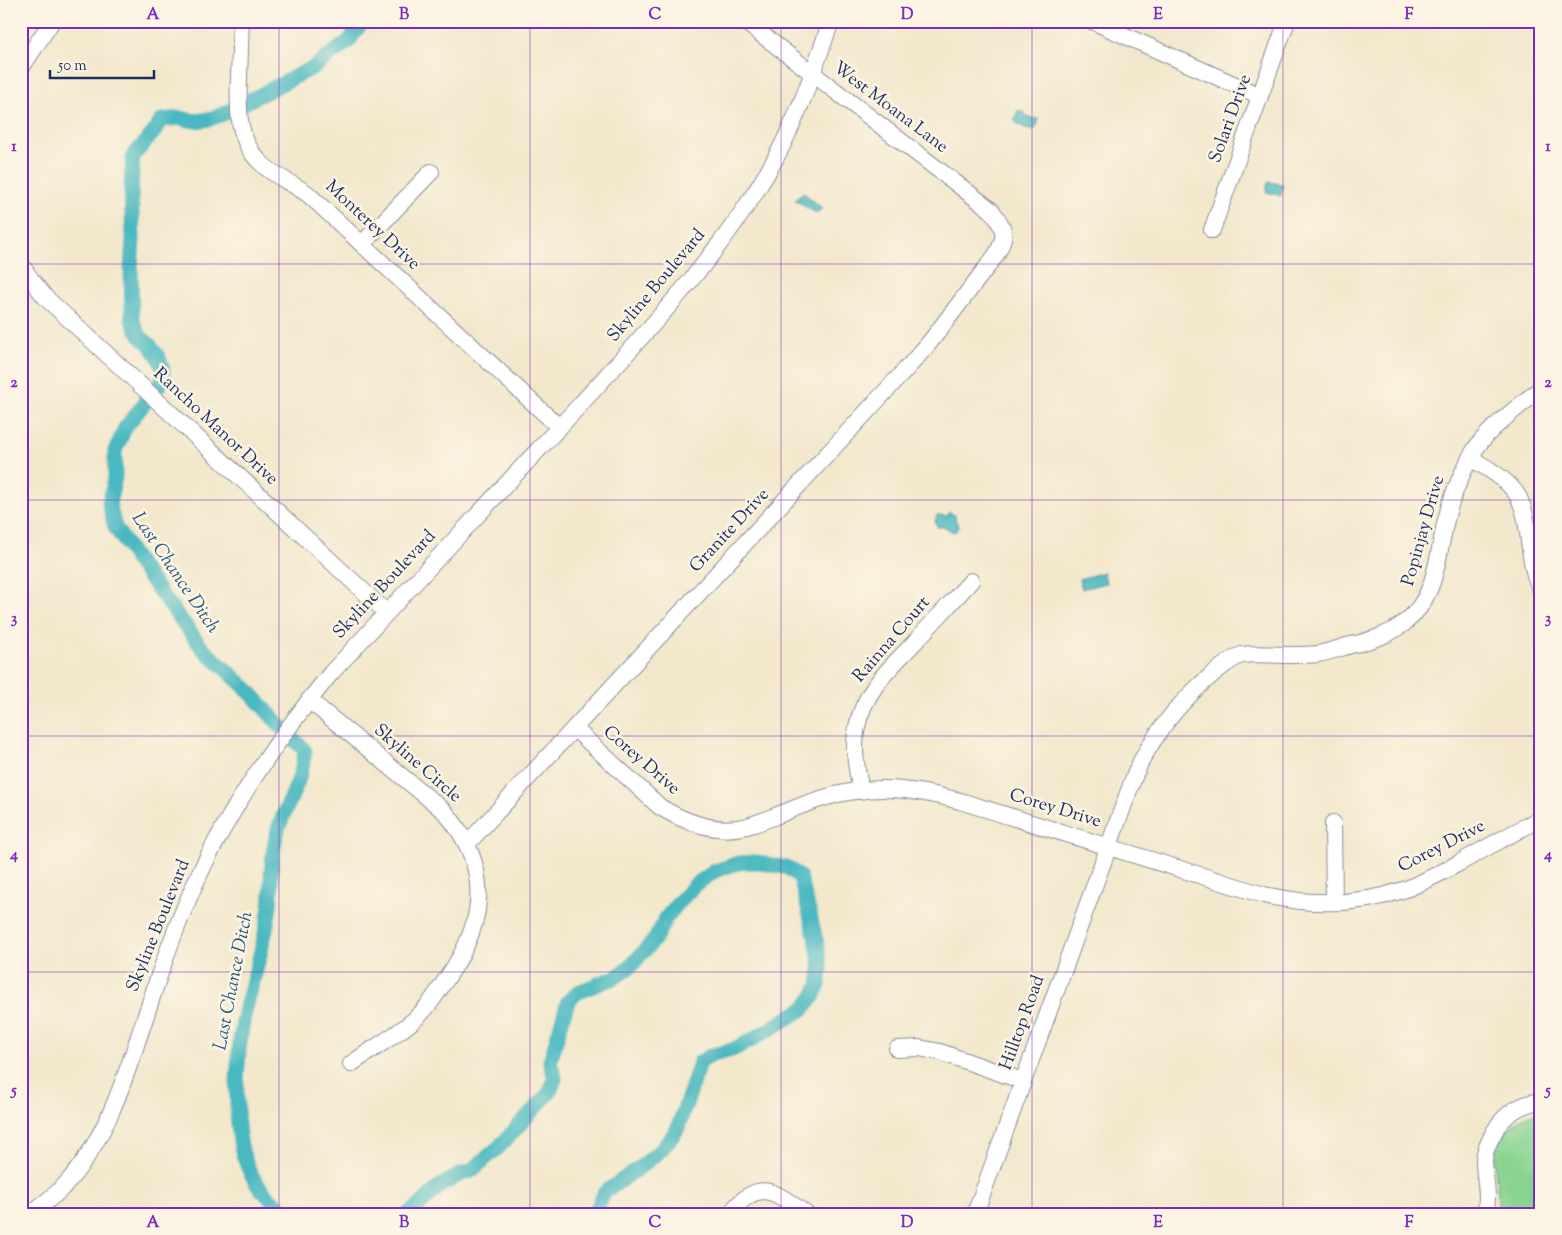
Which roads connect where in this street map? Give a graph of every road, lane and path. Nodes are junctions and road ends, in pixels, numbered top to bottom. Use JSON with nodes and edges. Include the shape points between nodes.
{"nodes":[{"id":1,"x":52,"y":21,"type":"edge"},
{"id":2,"x":241,"y":21,"type":"edge"},
{"id":3,"x":744,"y":21,"type":"edge"},
{"id":4,"x":831,"y":21,"type":"edge"},
{"id":5,"x":1092,"y":21,"type":"edge"},
{"id":6,"x":1287,"y":21,"type":"edge"},
{"id":7,"x":21,"y":68,"type":"edge"},
{"id":8,"x":812,"y":74,"type":"junction"},
{"id":9,"x":1260,"y":96,"type":"junction"},
{"id":10,"x":431,"y":172,"type":"dead end"},
{"id":11,"x":1212,"y":230,"type":"dead end"},
{"id":12,"x":1004,"y":232,"type":"joint"},
{"id":13,"x":362,"y":244,"type":"junction"},
{"id":14,"x":21,"y":264,"type":"edge"},
{"id":15,"x":1541,"y":388,"type":"edge"},
{"id":16,"x":559,"y":427,"type":"junction"},
{"id":17,"x":1470,"y":458,"type":"junction"},
{"id":18,"x":971,"y":581,"type":"dead end"},
{"id":19,"x":1541,"y":590,"type":"edge"},
{"id":20,"x":387,"y":613,"type":"junction"},
{"id":21,"x":1243,"y":655,"type":"joint"},
{"id":22,"x":309,"y":700,"type":"junction"},
{"id":23,"x":575,"y":729,"type":"junction"},
{"id":24,"x":862,"y":791,"type":"junction"},
{"id":25,"x":1541,"y":818,"type":"edge"},
{"id":26,"x":1333,"y":823,"type":"dead end"},
{"id":27,"x":467,"y":844,"type":"junction"},
{"id":28,"x":1109,"y":847,"type":"junction"},
{"id":29,"x":1334,"y":902,"type":"junction"},
{"id":30,"x":897,"y":1049,"type":"dead end"},
{"id":31,"x":352,"y":1064,"type":"dead end"},
{"id":32,"x":1023,"y":1081,"type":"junction"},
{"id":33,"x":1541,"y":1101,"type":"edge"},
{"id":34,"x":30,"y":1214,"type":"edge"},
{"id":35,"x":730,"y":1214,"type":"edge"},
{"id":36,"x":806,"y":1214,"type":"edge"},
{"id":37,"x":975,"y":1214,"type":"edge"},
{"id":38,"x":1485,"y":1214,"type":"edge"}],
"edges":[{"from":1,"to":7,"type":"street"},
{"from":2,"to":13,"type":"street","name":"Monterey Drive","via":[[239,116],[248,147],[272,173],[300,188]]},
{"from":3,"to":8,"type":"street","name":"West Moana Lane"},
{"from":4,"to":8,"type":"street","name":"Skyline Boulevard"},
{"from":5,"to":9,"type":"street"},
{"from":6,"to":9,"type":"street","name":"Solari Drive"},
{"from":8,"to":12,"type":"street","name":"West Moana Lane","via":[[991,210]]},
{"from":8,"to":16,"type":"street","name":"Skyline Boulevard","via":[[776,158],[732,227],[658,320]]},
{"from":9,"to":11,"type":"street","name":"Solari Drive"},
{"from":10,"to":13,"type":"street"},
{"from":12,"to":23,"type":"street","name":"Granite Drive","via":[[996,255],[917,357]]},
{"from":13,"to":16,"type":"street","name":"Monterey Drive"},
{"from":14,"to":20,"type":"street","name":"Rancho Manor Drive","via":[[46,298]]},
{"from":15,"to":17,"type":"street","name":"Popinjay Drive","via":[[1491,431]]},
{"from":16,"to":20,"type":"street","name":"Skyline Boulevard"},
{"from":17,"to":19,"type":"street","via":[[1493,472],[1515,492],[1525,514],[1531,562]]},
{"from":17,"to":21,"type":"street","name":"Popinjay Drive","via":[[1452,498],[1436,574],[1424,601],[1405,623],[1370,641],[1310,655]]},
{"from":18,"to":24,"type":"street","name":"Rainna Court","via":[[866,698],[855,740]]},
{"from":20,"to":22,"type":"street","name":"Skyline Boulevard"},
{"from":21,"to":28,"type":"street","name":"Hilltop Road","via":[[1196,689],[1153,739],[1135,774]]},
{"from":22,"to":27,"type":"street","name":"Skyline Circle","via":[[433,801],[454,822]]},
{"from":22,"to":34,"type":"street","name":"Skyline Boulevard","via":[[251,782],[210,854],[177,926],[121,1092],[107,1124],[64,1186]]},
{"from":23,"to":24,"type":"street","name":"Corey Drive","via":[[660,807],[699,825],[728,829],[744,827],[809,803]]},
{"from":23,"to":27,"type":"street","name":"Granite Drive"},
{"from":24,"to":28,"type":"street","name":"Corey Drive","via":[[900,789],[927,793]]},
{"from":25,"to":29,"type":"street","name":"Corey Drive","via":[[1402,891],[1377,898]]},
{"from":26,"to":29,"type":"street"},
{"from":27,"to":31,"type":"street","name":"Skyline Circle","via":[[474,860],[478,901],[473,929],[460,959],[425,1010]]},
{"from":28,"to":29,"type":"street","name":"Corey Drive","via":[[1264,895],[1305,902]]},
{"from":28,"to":32,"type":"street","name":"Hilltop Road"},
{"from":30,"to":32,"type":"street","via":[[919,1048],[940,1052]]},
{"from":32,"to":37,"type":"street","name":"Hilltop Road"},
{"from":33,"to":38,"type":"street","via":[[1518,1107],[1506,1115],[1488,1143],[1484,1158]]},
{"from":35,"to":36,"type":"street","via":[[747,1195],[764,1191],[782,1196]]}]}
